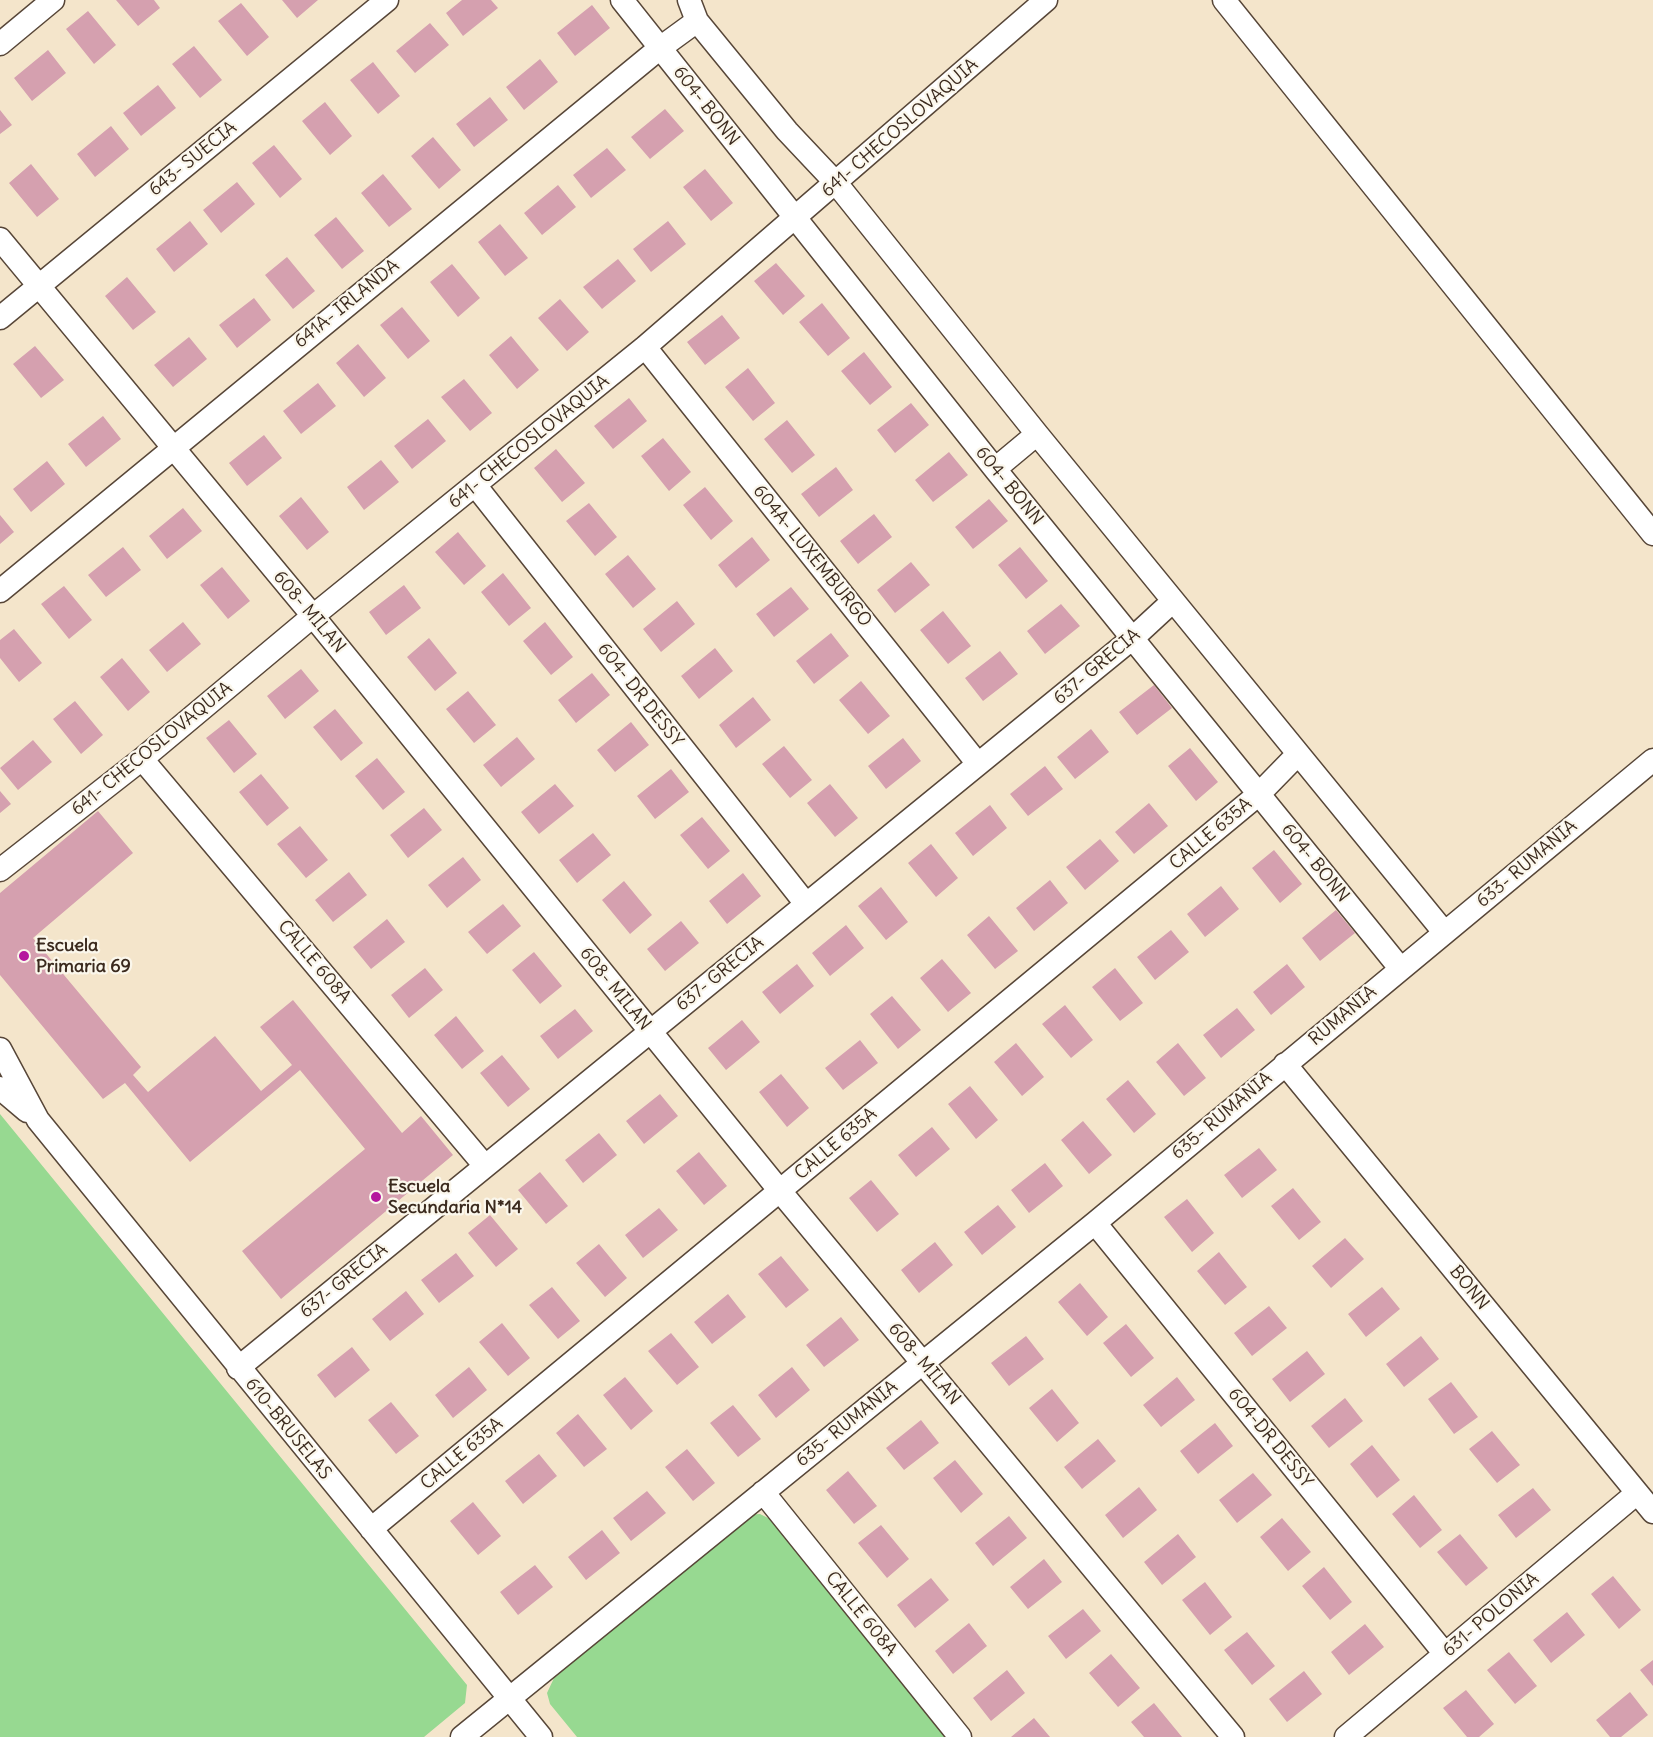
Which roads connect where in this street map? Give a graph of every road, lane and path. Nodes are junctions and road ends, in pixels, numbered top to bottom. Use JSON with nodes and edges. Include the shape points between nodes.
{"nodes":[{"id":1,"x":53,"y":0,"type":"edge"},
{"id":2,"x":387,"y":0,"type":"edge"},
{"id":3,"x":622,"y":0,"type":"edge"},
{"id":4,"x":1046,"y":0,"type":"edge"},
{"id":5,"x":1224,"y":0,"type":"edge"},
{"id":6,"x":693,"y":10,"type":"edge"},
{"id":7,"x":0,"y":44,"type":"edge"},
{"id":8,"x":660,"y":48,"type":"junction"},
{"id":9,"x":836,"y":183,"type":"junction"},
{"id":10,"x":796,"y":219,"type":"junction"},
{"id":11,"x":0,"y":239,"type":"edge"},
{"id":12,"x":39,"y":286,"type":"junction"},
{"id":13,"x":0,"y":318,"type":"edge"},
{"id":14,"x":645,"y":347,"type":"junction"},
{"id":15,"x":1037,"y":434,"type":"junction"},
{"id":16,"x":172,"y":448,"type":"junction"},
{"id":17,"x":994,"y":469,"type":"junction"},
{"id":18,"x":475,"y":485,"type":"junction"},
{"id":19,"x":1653,"y":534,"type":"edge"},
{"id":20,"x":0,"y":591,"type":"edge"},
{"id":21,"x":1173,"y":601,"type":"junction"},
{"id":22,"x":313,"y":616,"type":"junction"},
{"id":23,"x":1134,"y":637,"type":"junction"},
{"id":24,"x":1298,"y":754,"type":"junction"},
{"id":25,"x":142,"y":759,"type":"junction"},
{"id":26,"x":1653,"y":760,"type":"edge"},
{"id":27,"x":978,"y":764,"type":"junction"},
{"id":28,"x":1259,"y":794,"type":"junction"},
{"id":29,"x":0,"y":870,"type":"edge"},
{"id":30,"x":806,"y":904,"type":"junction"},
{"id":31,"x":1444,"y":933,"type":"junction"},
{"id":32,"x":1400,"y":968,"type":"junction"},
{"id":33,"x":650,"y":1032,"type":"junction"},
{"id":34,"x":0,"y":1049,"type":"edge"},
{"id":35,"x":1285,"y":1064,"type":"junction"},
{"id":36,"x":0,"y":1088,"type":"edge"},
{"id":37,"x":38,"y":1120,"type":"junction"},
{"id":38,"x":485,"y":1166,"type":"junction"},
{"id":39,"x":780,"y":1191,"type":"junction"},
{"id":40,"x":1095,"y":1223,"type":"junction"},
{"id":41,"x":923,"y":1363,"type":"junction"},
{"id":42,"x":238,"y":1368,"type":"junction"},
{"id":43,"x":763,"y":1492,"type":"junction"},
{"id":44,"x":1637,"y":1493,"type":"junction"},
{"id":45,"x":1653,"y":1512,"type":"edge"},
{"id":46,"x":370,"y":1529,"type":"junction"},
{"id":47,"x":1445,"y":1654,"type":"junction"},
{"id":48,"x":508,"y":1698,"type":"junction"},
{"id":49,"x":462,"y":1737,"type":"edge"},
{"id":50,"x":541,"y":1737,"type":"edge"},
{"id":51,"x":960,"y":1737,"type":"edge"},
{"id":52,"x":1233,"y":1737,"type":"edge"},
{"id":53,"x":1346,"y":1737,"type":"edge"}],
"edges":[{"from":1,"to":7,"type":"street"},
{"from":2,"to":12,"type":"street","name":"643- SUECIA"},
{"from":3,"to":8,"type":"street","name":"604- BONN"},
{"from":4,"to":9,"type":"street","name":"641- CHECOSLOVAQUIA"},
{"from":5,"to":19,"type":"street"},
{"from":6,"to":8,"type":"street","name":"641A- IRLANDA"},
{"from":6,"to":9,"type":"street","via":[[787,131]]},
{"from":8,"to":10,"type":"street","name":"604- BONN"},
{"from":8,"to":16,"type":"street","name":"641A- IRLANDA"},
{"from":9,"to":10,"type":"street","name":"641- CHECOSLOVAQUIA"},
{"from":9,"to":15,"type":"street"},
{"from":10,"to":14,"type":"street","name":"641- CHECOSLOVAQUIA"},
{"from":10,"to":17,"type":"street","name":"604- BONN"},
{"from":11,"to":12,"type":"street","name":"608- MILAN"},
{"from":12,"to":13,"type":"street","name":"643- SUECIA"},
{"from":12,"to":16,"type":"street","name":"608- MILAN"},
{"from":14,"to":18,"type":"street","name":"641- CHECOSLOVAQUIA"},
{"from":14,"to":27,"type":"street","name":"604A- LUXEMBURGO"},
{"from":15,"to":17,"type":"street"},
{"from":15,"to":21,"type":"street"},
{"from":16,"to":20,"type":"street","name":"641A- IRLANDA"},
{"from":16,"to":22,"type":"street","name":"608- MILAN"},
{"from":17,"to":23,"type":"street","name":"604- BONN"},
{"from":18,"to":22,"type":"street","name":"641- CHECOSLOVAQUIA"},
{"from":18,"to":30,"type":"street","name":"604- DR DESSY"},
{"from":21,"to":23,"type":"street","name":"637- GRECIA"},
{"from":21,"to":24,"type":"street"},
{"from":22,"to":25,"type":"street","name":"641- CHECOSLOVAQUIA"},
{"from":22,"to":33,"type":"street","name":"608- MILAN"},
{"from":23,"to":27,"type":"street","name":"637- GRECIA"},
{"from":23,"to":28,"type":"street","name":"604- BONN"},
{"from":24,"to":28,"type":"street","name":"CALLE 635A"},
{"from":24,"to":31,"type":"street"},
{"from":25,"to":29,"type":"street","name":"641- CHECOSLOVAQUIA"},
{"from":25,"to":38,"type":"street","name":"CALLE 608A"},
{"from":26,"to":31,"type":"street","name":"633- RUMANIA"},
{"from":27,"to":30,"type":"street","name":"637- GRECIA"},
{"from":28,"to":32,"type":"street","name":"604- BONN"},
{"from":28,"to":39,"type":"street","name":"CALLE 635A"},
{"from":30,"to":33,"type":"street","name":"637- GRECIA"},
{"from":31,"to":32,"type":"street","name":"633- RUMANIA"},
{"from":32,"to":35,"type":"street","name":"RUMANIA"},
{"from":33,"to":38,"type":"street","name":"637- GRECIA"},
{"from":33,"to":39,"type":"street","name":"608- MILAN"},
{"from":34,"to":37,"type":"street","name":"610-BRUSELAS"},
{"from":35,"to":40,"type":"street","name":"635- RUMANIA"},
{"from":35,"to":44,"type":"street","name":"BONN"},
{"from":36,"to":37,"type":"street","name":"610-BRUSELAS"},
{"from":37,"to":42,"type":"street","name":"610-BRUSELAS"},
{"from":38,"to":42,"type":"street","name":"637- GRECIA"},
{"from":39,"to":41,"type":"street","name":"608- MILAN"},
{"from":39,"to":46,"type":"street","name":"CALLE 635A"},
{"from":40,"to":41,"type":"street","name":"635- RUMANIA"},
{"from":40,"to":47,"type":"street","name":"604-DR DESSY"},
{"from":41,"to":43,"type":"street","name":"635- RUMANIA"},
{"from":41,"to":52,"type":"street","name":"608- MILAN"},
{"from":42,"to":46,"type":"street","name":"610-BRUSELAS"},
{"from":43,"to":48,"type":"street","name":"635- RUMANIA"},
{"from":43,"to":51,"type":"street","name":"CALLE 608A"},
{"from":44,"to":45,"type":"street","name":"BONN"},
{"from":44,"to":47,"type":"street","name":"631- POLONIA"},
{"from":46,"to":48,"type":"street","name":"610-BRUSELAS"},
{"from":47,"to":53,"type":"street","name":"631- POLONIA"},
{"from":48,"to":49,"type":"street","name":"635- RUMANIA"},
{"from":48,"to":50,"type":"street","name":"610-BRUSELAS"}]}
